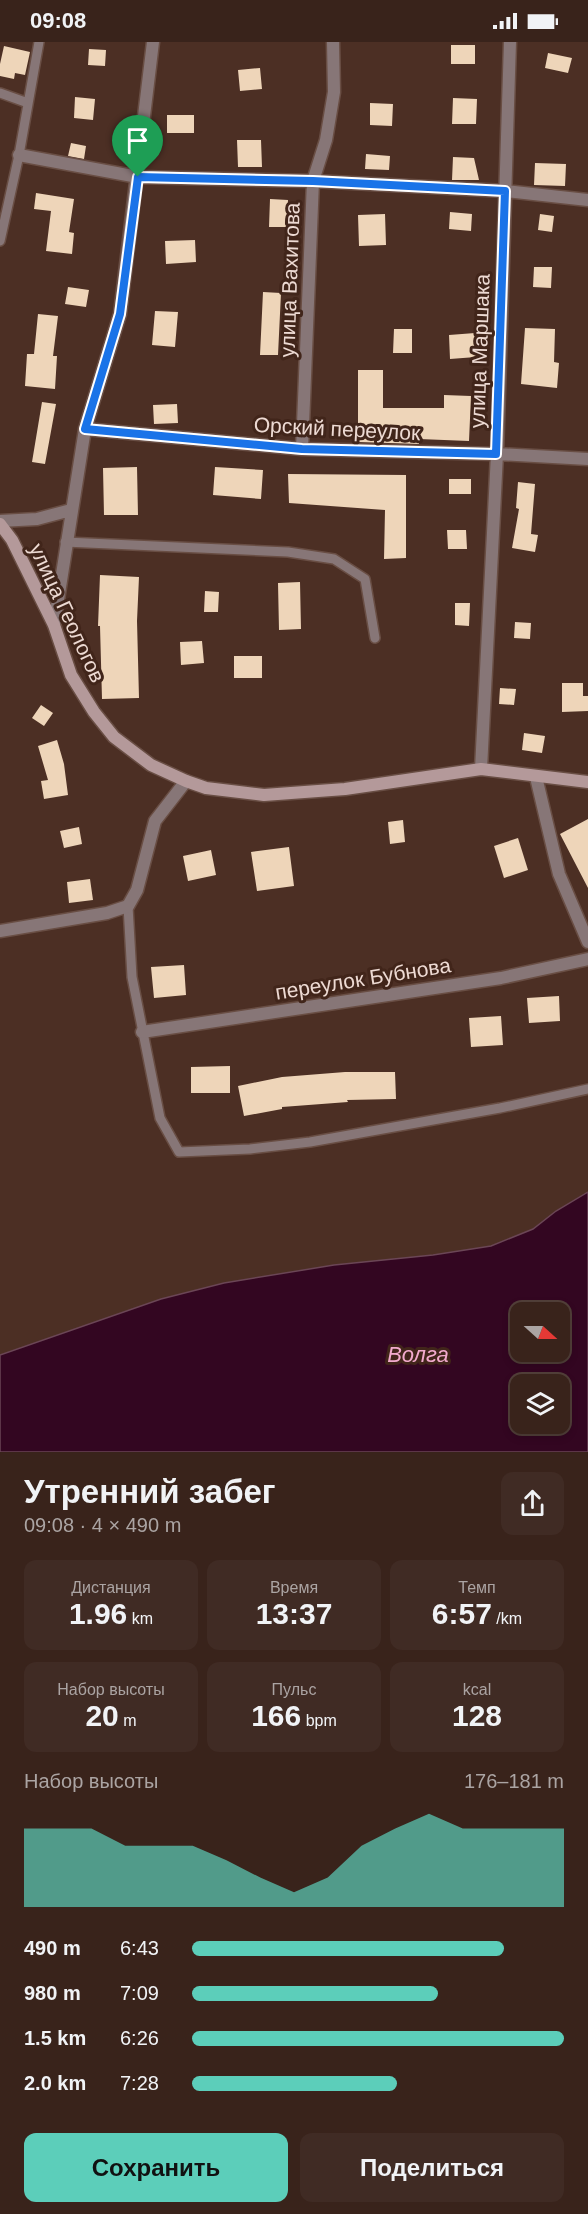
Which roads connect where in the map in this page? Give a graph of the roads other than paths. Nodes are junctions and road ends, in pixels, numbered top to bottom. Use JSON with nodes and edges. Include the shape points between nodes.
{"nodes":[{"id":1,"x":39,"y":42,"type":"edge"},
{"id":2,"x":153,"y":42,"type":"edge"},
{"id":3,"x":333,"y":42,"type":"edge"},
{"id":4,"x":510,"y":42,"type":"edge"},
{"id":5,"x":0,"y":93,"type":"edge"},
{"id":6,"x":28,"y":103,"type":"junction"},
{"id":7,"x":19,"y":155,"type":"junction"},
{"id":8,"x":138,"y":177,"type":"junction"},
{"id":9,"x":313,"y":181,"type":"junction"},
{"id":10,"x":505,"y":191,"type":"junction"},
{"id":11,"x":588,"y":200,"type":"edge"},
{"id":12,"x":0,"y":241,"type":"edge"},
{"id":13,"x":85,"y":429,"type":"junction"},
{"id":14,"x":302,"y":449,"type":"junction"},
{"id":15,"x":496,"y":454,"type":"junction"},
{"id":16,"x":588,"y":459,"type":"edge"},
{"id":17,"x":71,"y":510,"type":"junction"},
{"id":18,"x":0,"y":523,"type":"edge"},
{"id":19,"x":66,"y":542,"type":"junction"},
{"id":20,"x":54,"y":625,"type":"junction"},
{"id":21,"x":375,"y":638,"type":"dead end"},
{"id":22,"x":481,"y":770,"type":"junction"},
{"id":23,"x":536,"y":777,"type":"junction"},
{"id":24,"x":186,"y":781,"type":"junction"},
{"id":25,"x":588,"y":782,"type":"edge"},
{"id":26,"x":128,"y":906,"type":"junction"},
{"id":27,"x":0,"y":931,"type":"edge"},
{"id":28,"x":588,"y":942,"type":"edge"},
{"id":29,"x":588,"y":959,"type":"edge"},
{"id":30,"x":142,"y":1032,"type":"junction"},
{"id":31,"x":588,"y":1089,"type":"edge"}],
"edges":[{"from":1,"to":6,"type":"lane"},
{"from":2,"to":8,"type":"street"},
{"from":3,"to":9,"type":"street","name":"улица Вахитова","via":[[334,92],[326,140]]},
{"from":4,"to":10,"type":"street","name":"улица Маршака"},
{"from":5,"to":6,"type":"lane"},
{"from":6,"to":7,"type":"lane"},
{"from":7,"to":8,"type":"street"},
{"from":7,"to":12,"type":"lane"},
{"from":8,"to":9,"type":"street"},
{"from":8,"to":13,"type":"street","via":[[120,314]]},
{"from":9,"to":10,"type":"street"},
{"from":9,"to":14,"type":"street","name":"улица Вахитова"},
{"from":10,"to":11,"type":"street"},
{"from":10,"to":15,"type":"street","name":"улица Маршака"},
{"from":13,"to":14,"type":"street","name":"Орский переулок"},
{"from":13,"to":17,"type":"street"},
{"from":14,"to":15,"type":"street","name":"Орский переулок"},
{"from":15,"to":16,"type":"street","name":"Орский переулок"},
{"from":15,"to":22,"type":"street","name":"улица Маршака"},
{"from":17,"to":18,"type":"street"},
{"from":17,"to":19,"type":"street"},
{"from":18,"to":20,"type":"street","name":"улица Геологов"},
{"from":19,"to":20,"type":"street"},
{"from":19,"to":21,"type":"lane","via":[[288,552],[334,559],[365,579]]},
{"from":20,"to":24,"type":"street","name":"улица Геологов","via":[[71,675],[114,737],[151,765]]},
{"from":22,"to":23,"type":"street","name":"улица Геологов"},
{"from":22,"to":24,"type":"street","name":"улица Геологов","via":[[303,794],[228,792]]},
{"from":23,"to":25,"type":"street","name":"улица Геологов"},
{"from":23,"to":28,"type":"street","via":[[559,874]]},
{"from":24,"to":26,"type":"street","via":[[155,821],[137,890]]},
{"from":26,"to":27,"type":"street"},
{"from":26,"to":30,"type":"lane","via":[[132,977]]},
{"from":29,"to":30,"type":"street","name":"переулок Бубнова","via":[[501,978]]},
{"from":30,"to":31,"type":"lane","via":[[160,1118],[179,1152],[310,1142]]}]}
